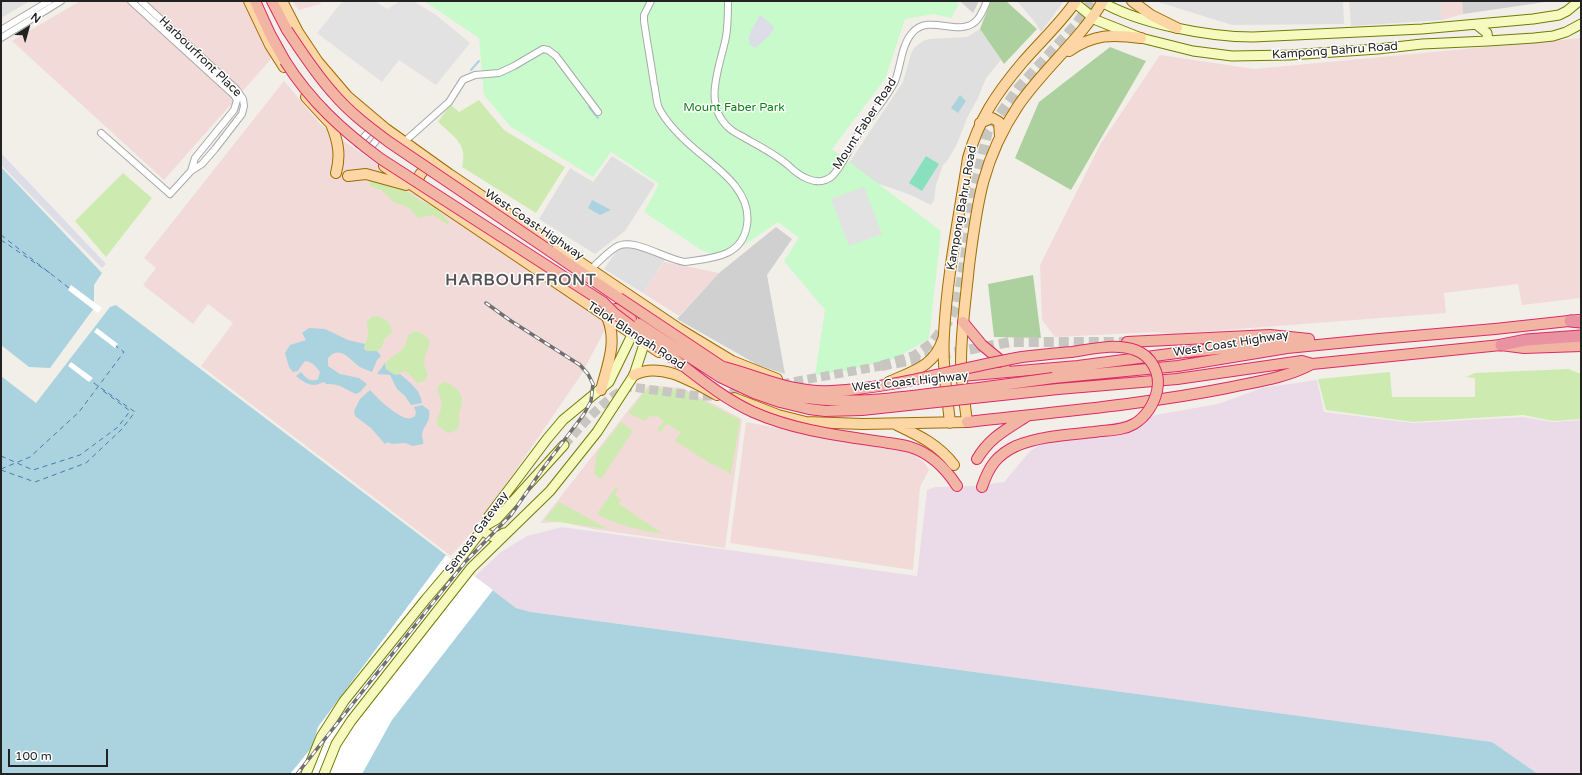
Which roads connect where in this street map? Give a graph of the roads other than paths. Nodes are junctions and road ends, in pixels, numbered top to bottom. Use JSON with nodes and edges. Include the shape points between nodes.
{"nodes":[{"id":1,"x":61,"y":1,"type":"edge"},
{"id":2,"x":131,"y":1,"type":"edge"},
{"id":3,"x":142,"y":1,"type":"edge"},
{"id":4,"x":249,"y":1,"type":"edge"},
{"id":5,"x":255,"y":1,"type":"edge"},
{"id":6,"x":272,"y":1,"type":"edge"},
{"id":7,"x":282,"y":1,"type":"edge"},
{"id":8,"x":651,"y":1,"type":"edge"},
{"id":9,"x":728,"y":1,"type":"edge"},
{"id":10,"x":987,"y":1,"type":"edge"},
{"id":11,"x":1132,"y":1,"type":"edge"},
{"id":12,"x":1579,"y":1,"type":"edge"},
{"id":13,"x":52,"y":2,"type":"edge"},
{"id":14,"x":1075,"y":2,"type":"edge"},
{"id":15,"x":1102,"y":2,"type":"edge"},
{"id":16,"x":1093,"y":17,"type":"junction"},
{"id":17,"x":1581,"y":24,"type":"edge"},
{"id":18,"x":1477,"y":25,"type":"junction"},
{"id":19,"x":1177,"y":28,"type":"junction"},
{"id":20,"x":1,"y":30,"type":"edge"},
{"id":21,"x":1,"y":38,"type":"edge"},
{"id":22,"x":1141,"y":38,"type":"junction"},
{"id":23,"x":1488,"y":41,"type":"junction"},
{"id":24,"x":1059,"y":57,"type":"junction"},
{"id":25,"x":598,"y":112,"type":"dead end"},
{"id":26,"x":377,"y":122,"type":"junction"},
{"id":27,"x":980,"y":123,"type":"junction"},
{"id":28,"x":331,"y":124,"type":"junction"},
{"id":29,"x":386,"y":129,"type":"junction"},
{"id":30,"x":101,"y":133,"type":"dead end"},
{"id":31,"x":1000,"y":136,"type":"junction"},
{"id":32,"x":404,"y":142,"type":"junction"},
{"id":33,"x":357,"y":146,"type":"junction"},
{"id":34,"x":366,"y":153,"type":"junction"},
{"id":35,"x":438,"y":167,"type":"junction"},
{"id":36,"x":191,"y":171,"type":"junction"},
{"id":37,"x":336,"y":173,"type":"dead end"},
{"id":38,"x":348,"y":176,"type":"dead end"},
{"id":39,"x":416,"y":189,"type":"junction"},
{"id":40,"x":590,"y":270,"type":"junction"},
{"id":41,"x":633,"y":298,"type":"junction"},
{"id":42,"x":604,"y":302,"type":"junction"},
{"id":43,"x":607,"y":317,"type":"junction"},
{"id":44,"x":1577,"y":321,"type":"edge"},
{"id":45,"x":963,"y":322,"type":"junction"},
{"id":46,"x":647,"y":324,"type":"junction"},
{"id":47,"x":679,"y":329,"type":"junction"},
{"id":48,"x":632,"y":335,"type":"junction"},
{"id":49,"x":944,"y":335,"type":"junction"},
{"id":50,"x":1581,"y":336,"type":"edge"},
{"id":51,"x":1309,"y":339,"type":"junction"},
{"id":52,"x":1379,"y":339,"type":"junction"},
{"id":53,"x":1127,"y":342,"type":"tunnel mouth"},
{"id":54,"x":644,"y":343,"type":"junction"},
{"id":55,"x":1501,"y":345,"type":"junction"},
{"id":56,"x":1581,"y":346,"type":"edge"},
{"id":57,"x":1312,"y":364,"type":"junction"},
{"id":58,"x":724,"y":367,"type":"junction"},
{"id":59,"x":1016,"y":371,"type":"junction"},
{"id":60,"x":634,"y":375,"type":"junction"},
{"id":61,"x":961,"y":376,"type":"junction"},
{"id":62,"x":945,"y":378,"type":"junction"},
{"id":63,"x":889,"y":382,"type":"junction"},
{"id":64,"x":600,"y":390,"type":"junction"},
{"id":65,"x":754,"y":406,"type":"junction"},
{"id":66,"x":1028,"y":415,"type":"junction"},
{"id":67,"x":967,"y":422,"type":"junction"},
{"id":68,"x":950,"y":423,"type":"junction"},
{"id":69,"x":895,"y":424,"type":"junction"},
{"id":70,"x":564,"y":445,"type":"tunnel mouth"},
{"id":71,"x":977,"y":459,"type":"dead end"},
{"id":72,"x":954,"y":465,"type":"dead end"},
{"id":73,"x":957,"y":486,"type":"dead end"},
{"id":74,"x":982,"y":487,"type":"dead end"},
{"id":75,"x":484,"y":528,"type":"junction"},
{"id":76,"x":512,"y":528,"type":"junction"},
{"id":77,"x":306,"y":774,"type":"edge"},
{"id":78,"x":324,"y":774,"type":"edge"}],
"edges":[{"from":1,"to":13,"type":"street"},
{"from":2,"to":36,"type":"street","name":"Harbourfront Place","via":[[237,100],[234,110],[195,158]]},
{"from":3,"to":36,"type":"street","name":"Harbourfront Place","via":[[232,85],[243,99],[243,111],[225,138],[202,164]]},
{"from":4,"to":28,"type":"main road","name":"Telok Blangah Road","via":[[281,62],[306,97]]},
{"from":5,"to":42,"type":"highway","name":"West Coast Highway","bridge":true,"via":[[288,67],[309,95],[353,138]]},
{"from":6,"to":58,"type":"highway","name":"West Coast Highway","bridge":true,"via":[[287,30],[312,67],[333,94],[363,123]]},
{"from":7,"to":26,"type":"main road","via":[[318,62],[347,96]]},
{"from":8,"to":40,"type":"street","via":[[644,21],[658,107],[694,149],[735,185],[748,216],[746,230],[731,252],[719,257],[680,262],[646,248],[623,243]]},
{"from":9,"to":10,"type":"street","name":"Mount Faber Road","via":[[726,36],[714,92],[721,120],[730,130],[778,157],[796,173],[814,181],[831,177],[894,84],[908,39],[916,30],[936,24],[960,27],[970,25],[976,21]]},
{"from":11,"to":19,"type":"main road","via":[[1150,15]]},
{"from":12,"to":18,"type":"main road","name":"Kampong Bahru Road","via":[[1559,14]]},
{"from":13,"to":20,"type":"street"},
{"from":13,"to":21,"type":"street"},
{"from":14,"to":16,"type":"main road","name":"Kampong Bahru Road"},
{"from":14,"to":27,"type":"main road","name":"Kampong Bahru Road","via":[[1000,90]]},
{"from":15,"to":16,"type":"main road","name":"Kampong Bahru Road"},
{"from":15,"to":19,"type":"main road","name":"Kampong Bahru Road","via":[[1128,14]]},
{"from":16,"to":22,"type":"main road","name":"Kampong Bahru Road"},
{"from":16,"to":24,"type":"main road","name":"Kampong Bahru Road"},
{"from":17,"to":23,"type":"main road","name":"Kampong Bahru Road","via":[[1553,36]]},
{"from":18,"to":19,"type":"main road","name":"Kampong Bahru Road","via":[[1271,37],[1238,37]]},
{"from":18,"to":23,"type":"main road","via":[[1487,33]]},
{"from":22,"to":23,"type":"main road","name":"Kampong Bahru Road","via":[[1193,51],[1232,56],[1290,55]]},
{"from":22,"to":24,"type":"main road","via":[[1120,35],[1098,37],[1077,45]]},
{"from":24,"to":31,"type":"main road","name":"Kampong Bahru Road","via":[[1025,96]]},
{"from":25,"to":32,"type":"street","via":[[556,56],[543,49],[498,73],[475,75],[463,80],[449,102]]},
{"from":26,"to":29,"type":"main road"},
{"from":26,"to":33,"type":"street"},
{"from":27,"to":31,"type":"main road","via":[[992,118],[998,122]]},
{"from":27,"to":49,"type":"main road","name":"Kampong Bahru Road","via":[[968,158]]},
{"from":28,"to":33,"type":"main road","name":"Telok Blangah Road"},
{"from":28,"to":37,"type":"main road","via":[[340,155]]},
{"from":29,"to":32,"type":"main road"},
{"from":29,"to":34,"type":"street"},
{"from":30,"to":36,"type":"street","name":"Harbourfront Place","via":[[170,194]]},
{"from":31,"to":45,"type":"main road","name":"Kampong Bahru Road","via":[[981,185]]},
{"from":32,"to":35,"type":"main road"},
{"from":33,"to":34,"type":"main road","name":"Telok Blangah Road"},
{"from":34,"to":39,"type":"main road","name":"Telok Blangah Road"},
{"from":35,"to":39,"type":"main road","via":[[428,166],[422,172]]},
{"from":35,"to":40,"type":"main road"},
{"from":38,"to":39,"type":"main road","via":[[366,174]]},
{"from":39,"to":43,"type":"main road","name":"Telok Blangah Road"},
{"from":40,"to":41,"type":"main road"},
{"from":41,"to":46,"type":"main road"},
{"from":41,"to":47,"type":"main road"},
{"from":42,"to":57,"type":"highway","name":"West Coast Highway","bridge":true,"via":[[720,377],[780,402],[825,411],[862,410],[1177,379],[1302,362]]},
{"from":42,"to":73,"type":"highway","bridge":true,"via":[[614,313],[695,375],[751,411],[807,430],[910,447],[938,463]]},
{"from":43,"to":48,"type":"main road","name":"Telok Blangah Road"},
{"from":43,"to":64,"type":"main road","via":[[612,347]]},
{"from":44,"to":52,"type":"highway","name":"West Coast Highway"},
{"from":45,"to":59,"type":"highway","via":[[986,349]]},
{"from":45,"to":61,"type":"main road","name":"Kampong Bahru Road"},
{"from":46,"to":47,"type":"main road"},
{"from":46,"to":48,"type":"main road","name":"Sentosa Gateway","via":[[638,327]]},
{"from":46,"to":54,"type":"main road","name":"Sentosa Gateway","via":[[648,332]]},
{"from":47,"to":63,"type":"main road","via":[[732,361],[799,385],[833,388]]},
{"from":48,"to":54,"type":"main road","name":"Telok Blangah Road"},
{"from":48,"to":64,"type":"main road","name":"Sentosa Gateway","via":[[609,382]]},
{"from":49,"to":62,"type":"main road","name":"Kampong Bahru Road"},
{"from":49,"to":63,"type":"main road","via":[[937,352],[925,366]]},
{"from":50,"to":55,"type":"highway","via":[[1526,340]]},
{"from":51,"to":52,"type":"highway"},
{"from":51,"to":53,"type":"highway","via":[[1270,335]]},
{"from":51,"to":59,"type":"highway"},
{"from":52,"to":58,"type":"highway","name":"West Coast Highway","bridge":true,"via":[[1287,348],[1178,366],[1053,378],[891,399],[832,401],[802,398],[746,382]]},
{"from":54,"to":60,"type":"main road","name":"Sentosa Gateway"},
{"from":54,"to":65,"type":"main road","name":"Telok Blangah Road","via":[[726,394]]},
{"from":55,"to":56,"type":"highway","name":"West Coast Highway","via":[[1524,348]]},
{"from":55,"to":57,"type":"highway","name":"West Coast Highway"},
{"from":57,"to":66,"type":"highway","via":[[1304,369],[1274,377],[1177,398]]},
{"from":58,"to":74,"type":"highway","bridge":true,"via":[[777,385],[803,390],[831,391],[911,380],[1024,357],[1113,347],[1136,350],[1153,365],[1158,379],[1154,400],[1146,414],[1134,424],[1120,429],[1038,439],[1016,446],[999,456],[990,468]]},
{"from":59,"to":61,"type":"highway"},
{"from":60,"to":65,"type":"main road","via":[[642,371],[664,371],[687,379],[736,405]]},
{"from":60,"to":76,"type":"main road","name":"Sentosa Gateway","via":[[574,463],[533,510]]},
{"from":61,"to":62,"type":"main road"},
{"from":61,"to":67,"type":"main road","name":"Kampong Bahru Road"},
{"from":62,"to":63,"type":"main road"},
{"from":62,"to":68,"type":"main road","name":"Kampong Bahru Road"},
{"from":64,"to":75,"type":"main road","name":"Sentosa Gateway","via":[[563,420],[547,438],[489,516]]},
{"from":65,"to":69,"type":"main road","name":"Telok Blangah Road","via":[[806,422]]},
{"from":66,"to":67,"type":"highway"},
{"from":66,"to":71,"type":"highway","via":[[991,440]]},
{"from":67,"to":68,"type":"main road","name":"Telok Blangah Road"},
{"from":68,"to":69,"type":"main road","name":"Telok Blangah Road"},
{"from":69,"to":72,"type":"main road","via":[[938,448]]},
{"from":70,"to":75,"type":"main road","via":[[497,519]]},
{"from":75,"to":76,"type":"main road","via":[[493,538],[497,538]]},
{"from":75,"to":77,"type":"main road","name":"Sentosa Gateway","via":[[344,701],[321,737]]},
{"from":76,"to":78,"type":"main road","name":"Sentosa Gateway","via":[[471,568],[351,721],[336,744]]}]}
